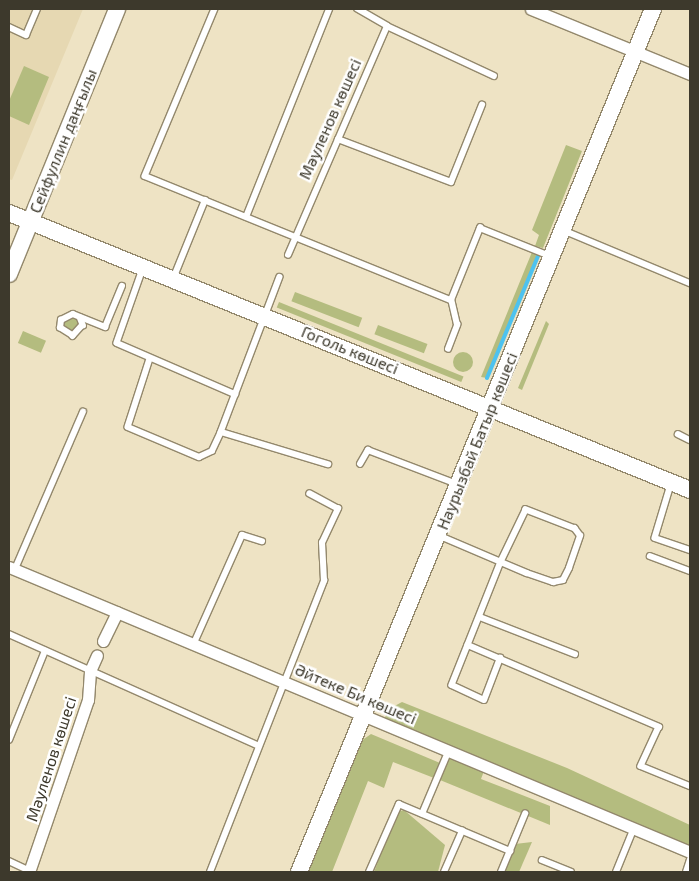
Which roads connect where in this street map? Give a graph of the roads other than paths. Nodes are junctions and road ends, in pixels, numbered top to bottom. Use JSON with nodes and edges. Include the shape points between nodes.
{"nodes":[{"id":1,"x":36,"y":9,"type":"edge"},
{"id":2,"x":117,"y":9,"type":"edge"},
{"id":3,"x":215,"y":9,"type":"edge"},
{"id":4,"x":329,"y":9,"type":"edge"},
{"id":5,"x":358,"y":9,"type":"edge"},
{"id":6,"x":531,"y":9,"type":"edge"},
{"id":7,"x":653,"y":9,"type":"edge"},
{"id":8,"x":387,"y":26,"type":"junction"},
{"id":9,"x":9,"y":27,"type":"edge"},
{"id":10,"x":635,"y":52,"type":"junction"},
{"id":11,"x":690,"y":74,"type":"edge"},
{"id":12,"x":494,"y":76,"type":"dead end"},
{"id":13,"x":482,"y":105,"type":"dead end"},
{"id":14,"x":338,"y":139,"type":"junction"},
{"id":15,"x":205,"y":200,"type":"junction"},
{"id":16,"x":9,"y":213,"type":"edge"},
{"id":17,"x":246,"y":217,"type":"junction"},
{"id":18,"x":30,"y":222,"type":"junction"},
{"id":19,"x":563,"y":230,"type":"junction"},
{"id":20,"x":296,"y":238,"type":"junction"},
{"id":21,"x":288,"y":255,"type":"dead end"},
{"id":22,"x":552,"y":257,"type":"junction"},
{"id":23,"x":143,"y":267,"type":"junction"},
{"id":24,"x":9,"y":274,"type":"edge"},
{"id":25,"x":280,"y":277,"type":"dead end"},
{"id":26,"x":172,"y":279,"type":"junction"},
{"id":27,"x":690,"y":283,"type":"edge"},
{"id":28,"x":122,"y":286,"type":"dead end"},
{"id":29,"x":451,"y":300,"type":"junction"},
{"id":30,"x":266,"y":316,"type":"junction"},
{"id":31,"x":80,"y":317,"type":"dead end"},
{"id":32,"x":448,"y":349,"type":"dead end"},
{"id":33,"x":150,"y":359,"type":"junction"},
{"id":34,"x":235,"y":394,"type":"junction"},
{"id":35,"x":491,"y":406,"type":"junction"},
{"id":36,"x":83,"y":412,"type":"dead end"},
{"id":37,"x":221,"y":432,"type":"junction"},
{"id":38,"x":678,"y":434,"type":"dead end"},
{"id":39,"x":690,"y":440,"type":"edge"},
{"id":40,"x":328,"y":464,"type":"dead end"},
{"id":41,"x":360,"y":464,"type":"dead end"},
{"id":42,"x":672,"y":482,"type":"junction"},
{"id":43,"x":459,"y":485,"type":"junction"},
{"id":44,"x":690,"y":490,"type":"edge"},
{"id":45,"x":310,"y":494,"type":"dead end"},
{"id":46,"x":438,"y":535,"type":"junction"},
{"id":47,"x":262,"y":541,"type":"dead end"},
{"id":48,"x":690,"y":550,"type":"edge"},
{"id":49,"x":650,"y":556,"type":"dead end"},
{"id":50,"x":501,"y":562,"type":"junction"},
{"id":51,"x":12,"y":568,"type":"edge"},
{"id":52,"x":690,"y":571,"type":"edge"},
{"id":53,"x":117,"y":612,"type":"junction"},
{"id":54,"x":480,"y":617,"type":"junction"},
{"id":55,"x":9,"y":634,"type":"edge"},
{"id":56,"x":104,"y":641,"type":"dead end"},
{"id":57,"x":194,"y":644,"type":"junction"},
{"id":58,"x":468,"y":645,"type":"junction"},
{"id":59,"x":45,"y":651,"type":"junction"},
{"id":60,"x":575,"y":654,"type":"dead end"},
{"id":61,"x":98,"y":655,"type":"dead end"},
{"id":62,"x":500,"y":658,"type":"junction"},
{"id":63,"x":90,"y":671,"type":"junction"},
{"id":64,"x":286,"y":682,"type":"junction"},
{"id":65,"x":363,"y":714,"type":"junction"},
{"id":66,"x":9,"y":740,"type":"edge"},
{"id":67,"x":257,"y":745,"type":"junction"},
{"id":68,"x":449,"y":750,"type":"junction"},
{"id":69,"x":690,"y":786,"type":"edge"},
{"id":70,"x":422,"y":814,"type":"junction"},
{"id":71,"x":525,"y":814,"type":"dead end"},
{"id":72,"x":634,"y":828,"type":"junction"},
{"id":73,"x":462,"y":831,"type":"junction"},
{"id":74,"x":510,"y":851,"type":"junction"},
{"id":75,"x":690,"y":852,"type":"edge"},
{"id":76,"x":542,"y":860,"type":"dead end"},
{"id":77,"x":690,"y":860,"type":"edge"},
{"id":78,"x":9,"y":861,"type":"edge"},
{"id":79,"x":30,"y":871,"type":"edge"},
{"id":80,"x":210,"y":872,"type":"edge"},
{"id":81,"x":299,"y":872,"type":"edge"},
{"id":82,"x":369,"y":872,"type":"edge"},
{"id":83,"x":444,"y":872,"type":"edge"},
{"id":84,"x":501,"y":872,"type":"edge"},
{"id":85,"x":570,"y":872,"type":"edge"},
{"id":86,"x":616,"y":872,"type":"edge"},
{"id":87,"x":686,"y":872,"type":"edge"}],
"edges":[{"from":1,"to":9,"type":"lane","via":[[26,35]]},
{"from":2,"to":18,"type":"main road","name":"Сейфуллин даңғылы"},
{"from":3,"to":15,"type":"lane","via":[[145,176]]},
{"from":4,"to":17,"type":"lane"},
{"from":5,"to":8,"type":"lane"},
{"from":6,"to":10,"type":"street"},
{"from":7,"to":10,"type":"main road","name":"Наурызбай Батыр көшесі"},
{"from":8,"to":12,"type":"lane"},
{"from":8,"to":14,"type":"lane","name":"Мәуленов көшесі"},
{"from":10,"to":11,"type":"street"},
{"from":10,"to":19,"type":"main road","name":"Наурызбай Батыр көшесі"},
{"from":13,"to":14,"type":"lane","via":[[451,182]]},
{"from":14,"to":20,"type":"lane","name":"Мәуленов көшесі"},
{"from":15,"to":17,"type":"lane"},
{"from":15,"to":26,"type":"lane"},
{"from":16,"to":18,"type":"main road","name":"Гоголь көшесі"},
{"from":17,"to":20,"type":"lane"},
{"from":18,"to":23,"type":"main road","name":"Гоголь көшесі"},
{"from":18,"to":24,"type":"main road","name":"Сейфуллин даңғылы"},
{"from":19,"to":22,"type":"main road","name":"Наурызбай Батыр көшесі"},
{"from":19,"to":27,"type":"lane"},
{"from":20,"to":21,"type":"lane","name":"Мәуленов көшесі"},
{"from":20,"to":29,"type":"lane"},
{"from":22,"to":29,"type":"lane","via":[[480,228]]},
{"from":22,"to":35,"type":"main road","name":"Наурызбай Батыр көшесі"},
{"from":23,"to":26,"type":"main road","name":"Гоголь көшесі"},
{"from":23,"to":33,"type":"lane","via":[[117,343]]},
{"from":25,"to":30,"type":"lane"},
{"from":26,"to":30,"type":"main road","name":"Гоголь көшесі"},
{"from":28,"to":31,"type":"lane","via":[[105,327]]},
{"from":29,"to":32,"type":"lane","via":[[458,325]]},
{"from":30,"to":34,"type":"lane"},
{"from":30,"to":35,"type":"main road","name":"Гоголь көшесі"},
{"from":33,"to":34,"type":"lane"},
{"from":33,"to":37,"type":"lane","via":[[128,427],[199,457],[212,451]]},
{"from":34,"to":37,"type":"lane"},
{"from":35,"to":42,"type":"main road","name":"Гоголь көшесі"},
{"from":35,"to":43,"type":"main road","name":"Наурызбай Батыр көшесі"},
{"from":36,"to":51,"type":"lane"},
{"from":37,"to":40,"type":"lane"},
{"from":38,"to":39,"type":"lane"},
{"from":41,"to":43,"type":"lane","via":[[365,452],[372,451]]},
{"from":42,"to":44,"type":"main road","name":"Гоголь көшесі"},
{"from":42,"to":48,"type":"lane","via":[[655,538]]},
{"from":43,"to":46,"type":"main road","name":"Наурызбай Батыр көшесі"},
{"from":45,"to":64,"type":"lane","via":[[338,509],[322,543],[324,581]]},
{"from":46,"to":50,"type":"lane"},
{"from":46,"to":65,"type":"main road","name":"Наурызбай Батыр көшесі"},
{"from":47,"to":57,"type":"lane","via":[[242,535]]},
{"from":49,"to":52,"type":"lane"},
{"from":50,"to":50,"type":"lane","via":[[553,582],[563,580],[580,536],[575,529],[526,510]]},
{"from":50,"to":54,"type":"lane"},
{"from":51,"to":53,"type":"street","name":"Әйтеке Би көшесі"},
{"from":53,"to":56,"type":"street"},
{"from":53,"to":57,"type":"street","name":"Әйтеке Би көшесі"},
{"from":54,"to":58,"type":"lane"},
{"from":54,"to":60,"type":"lane"},
{"from":55,"to":59,"type":"lane"},
{"from":57,"to":64,"type":"street","name":"Әйтеке Би көшесі"},
{"from":58,"to":62,"type":"lane"},
{"from":58,"to":62,"type":"lane","via":[[452,686],[484,700]]},
{"from":59,"to":63,"type":"lane"},
{"from":59,"to":66,"type":"lane"},
{"from":61,"to":63,"type":"street","name":"Мәуленов көшесі"},
{"from":62,"to":69,"type":"lane","via":[[658,727],[642,766]]},
{"from":63,"to":67,"type":"lane"},
{"from":63,"to":79,"type":"street","name":"Мәуленов көшесі","via":[[88,700]]},
{"from":64,"to":65,"type":"street","name":"Әйтеке Би көшесі"},
{"from":64,"to":67,"type":"lane"},
{"from":65,"to":68,"type":"street","name":"Әйтеке Би көшесі"},
{"from":65,"to":81,"type":"main road","name":"Наурызбай Батыр көшесі"},
{"from":67,"to":80,"type":"lane"},
{"from":68,"to":70,"type":"lane"},
{"from":68,"to":72,"type":"street","name":"Әйтеке Би көшесі"},
{"from":70,"to":73,"type":"lane"},
{"from":70,"to":82,"type":"lane","via":[[399,804]]},
{"from":71,"to":74,"type":"lane"},
{"from":72,"to":75,"type":"street","name":"Әйтеке Би көшесі"},
{"from":72,"to":86,"type":"lane"},
{"from":73,"to":74,"type":"lane"},
{"from":73,"to":83,"type":"lane"},
{"from":74,"to":84,"type":"lane"},
{"from":76,"to":85,"type":"lane"},
{"from":77,"to":87,"type":"lane"},
{"from":78,"to":79,"type":"lane"}]}
